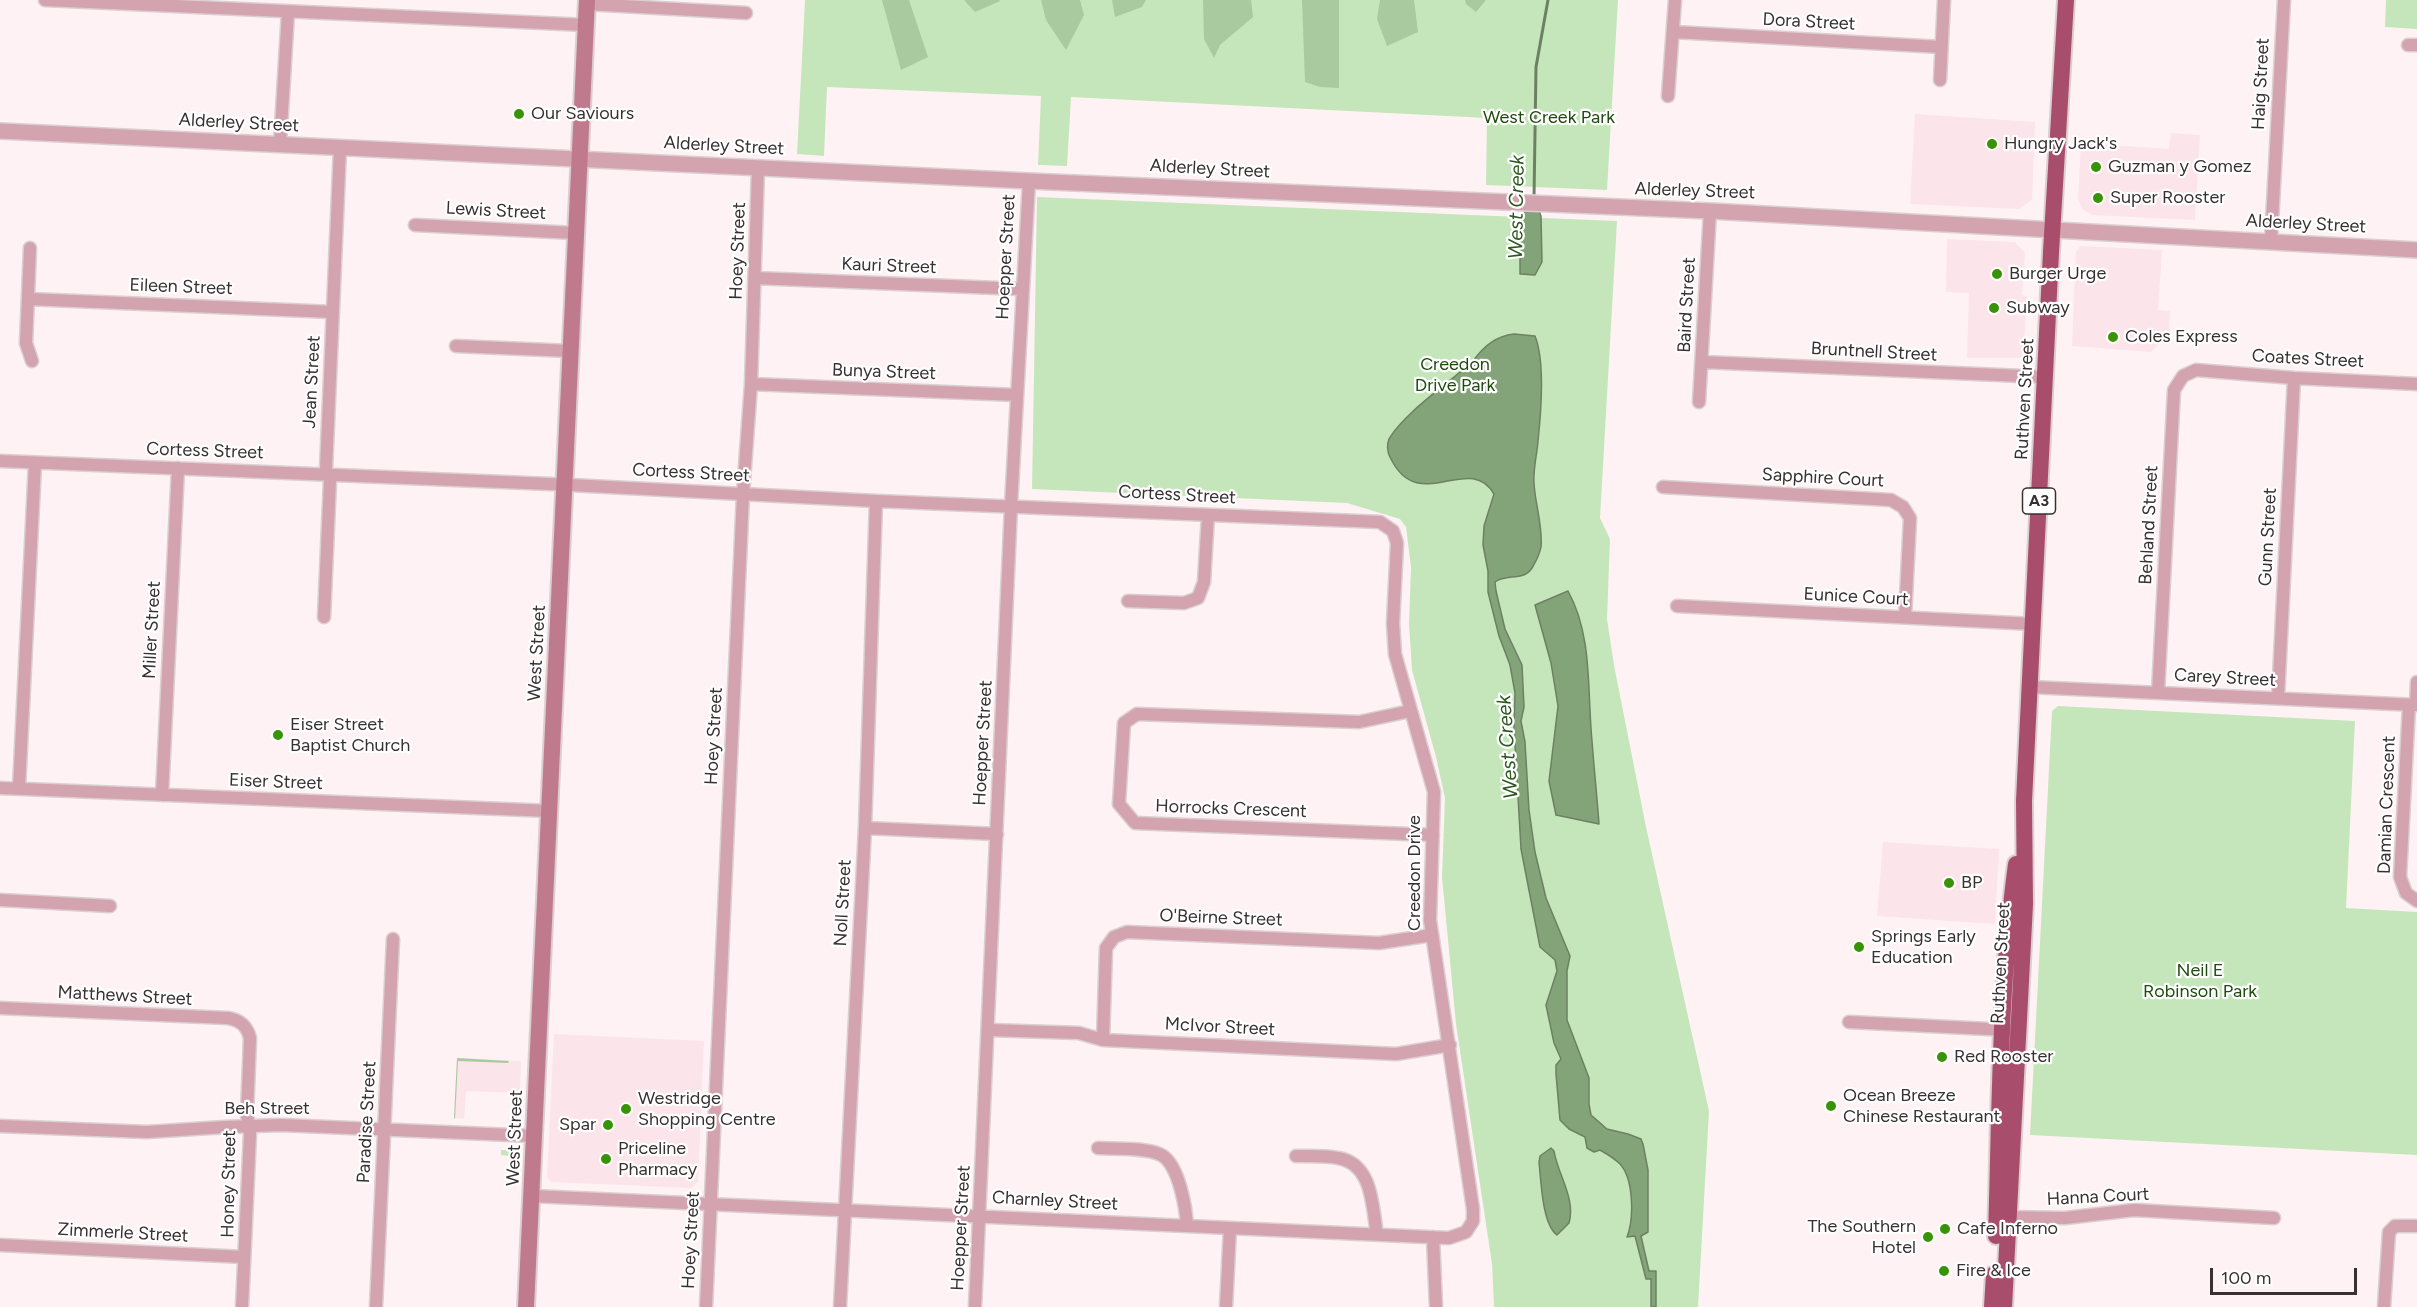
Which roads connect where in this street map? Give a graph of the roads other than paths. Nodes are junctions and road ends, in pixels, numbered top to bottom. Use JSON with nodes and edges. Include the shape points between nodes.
{"nodes":[{"id":1,"x":45,"y":0,"type":"edge"},
{"id":2,"x":1675,"y":0,"type":"edge"},
{"id":3,"x":1944,"y":0,"type":"edge"},
{"id":4,"x":2066,"y":0,"type":"edge"},
{"id":5,"x":2284,"y":0,"type":"edge"},
{"id":6,"x":587,"y":2,"type":"edge"},
{"id":7,"x":288,"y":12,"type":"junction"},
{"id":8,"x":746,"y":13,"type":"dead end"},
{"id":9,"x":586,"y":25,"type":"junction"},
{"id":10,"x":1674,"y":32,"type":"junction"},
{"id":11,"x":1941,"y":47,"type":"junction"},
{"id":12,"x":1940,"y":80,"type":"dead end"},
{"id":13,"x":1668,"y":96,"type":"dead end"},
{"id":14,"x":0,"y":131,"type":"edge"},
{"id":15,"x":280,"y":144,"type":"junction"},
{"id":16,"x":340,"y":147,"type":"junction"},
{"id":17,"x":578,"y":159,"type":"junction"},
{"id":18,"x":758,"y":168,"type":"junction"},
{"id":19,"x":1029,"y":181,"type":"junction"},
{"id":20,"x":1710,"y":211,"type":"junction"},
{"id":21,"x":415,"y":225,"type":"dead end"},
{"id":22,"x":2052,"y":229,"type":"junction"},
{"id":23,"x":575,"y":232,"type":"junction"},
{"id":24,"x":2271,"y":241,"type":"junction"},
{"id":25,"x":30,"y":248,"type":"dead end"},
{"id":26,"x":2417,"y":250,"type":"edge"},
{"id":27,"x":755,"y":278,"type":"junction"},
{"id":28,"x":1022,"y":289,"type":"junction"},
{"id":29,"x":28,"y":299,"type":"junction"},
{"id":30,"x":333,"y":312,"type":"junction"},
{"id":31,"x":456,"y":346,"type":"dead end"},
{"id":32,"x":570,"y":351,"type":"junction"},
{"id":33,"x":32,"y":361,"type":"dead end"},
{"id":34,"x":1702,"y":362,"type":"junction"},
{"id":35,"x":2196,"y":370,"type":"joint"},
{"id":36,"x":2045,"y":377,"type":"junction"},
{"id":37,"x":2294,"y":378,"type":"junction"},
{"id":38,"x":751,"y":384,"type":"junction"},
{"id":39,"x":2417,"y":384,"type":"edge"},
{"id":40,"x":1017,"y":395,"type":"junction"},
{"id":41,"x":1699,"y":402,"type":"dead end"},
{"id":42,"x":0,"y":461,"type":"edge"},
{"id":43,"x":35,"y":463,"type":"junction"},
{"id":44,"x":177,"y":468,"type":"junction"},
{"id":45,"x":328,"y":474,"type":"junction"},
{"id":46,"x":564,"y":485,"type":"junction"},
{"id":47,"x":1664,"y":487,"type":"dead end"},
{"id":48,"x":743,"y":494,"type":"junction"},
{"id":49,"x":876,"y":501,"type":"junction"},
{"id":50,"x":1011,"y":506,"type":"junction"},
{"id":51,"x":1208,"y":515,"type":"junction"},
{"id":52,"x":1380,"y":522,"type":"joint"},
{"id":53,"x":1128,"y":601,"type":"dead end"},
{"id":54,"x":1677,"y":606,"type":"dead end"},
{"id":55,"x":324,"y":617,"type":"dead end"},
{"id":56,"x":1905,"y":617,"type":"junction"},
{"id":57,"x":2034,"y":624,"type":"junction"},
{"id":58,"x":2417,"y":682,"type":"edge"},
{"id":59,"x":2030,"y":687,"type":"junction"},
{"id":60,"x":2158,"y":693,"type":"junction"},
{"id":61,"x":2278,"y":698,"type":"junction"},
{"id":62,"x":2414,"y":705,"type":"edge"},
{"id":63,"x":1410,"y":711,"type":"junction"},
{"id":64,"x":0,"y":788,"type":"edge"},
{"id":65,"x":20,"y":789,"type":"junction"},
{"id":66,"x":162,"y":795,"type":"junction"},
{"id":67,"x":2024,"y":801,"type":"junction"},
{"id":68,"x":550,"y":811,"type":"junction"},
{"id":69,"x":865,"y":828,"type":"junction"},
{"id":70,"x":997,"y":834,"type":"junction"},
{"id":71,"x":1432,"y":835,"type":"junction"},
{"id":72,"x":0,"y":900,"type":"edge"},
{"id":73,"x":2417,"y":901,"type":"edge"},
{"id":74,"x":110,"y":906,"type":"dead end"},
{"id":75,"x":1432,"y":935,"type":"junction"},
{"id":76,"x":393,"y":939,"type":"dead end"},
{"id":77,"x":0,"y":1008,"type":"edge"},
{"id":78,"x":1848,"y":1022,"type":"dead end"},
{"id":79,"x":246,"y":1027,"type":"joint"},
{"id":80,"x":2000,"y":1029,"type":"junction"},
{"id":81,"x":989,"y":1030,"type":"junction"},
{"id":82,"x":2018,"y":1030,"type":"junction"},
{"id":83,"x":1103,"y":1040,"type":"junction"},
{"id":84,"x":1450,"y":1045,"type":"junction"},
{"id":85,"x":0,"y":1125,"type":"edge"},
{"id":86,"x":249,"y":1125,"type":"junction"},
{"id":87,"x":384,"y":1130,"type":"junction"},
{"id":88,"x":534,"y":1136,"type":"junction"},
{"id":89,"x":1098,"y":1148,"type":"dead end"},
{"id":90,"x":1296,"y":1156,"type":"dead end"},
{"id":91,"x":532,"y":1196,"type":"junction"},
{"id":92,"x":710,"y":1204,"type":"junction"},
{"id":93,"x":845,"y":1210,"type":"junction"},
{"id":94,"x":980,"y":1216,"type":"junction"},
{"id":95,"x":2002,"y":1217,"type":"junction"},
{"id":96,"x":2274,"y":1218,"type":"dead end"},
{"id":97,"x":1187,"y":1226,"type":"junction"},
{"id":98,"x":2417,"y":1226,"type":"edge"},
{"id":99,"x":1230,"y":1228,"type":"junction"},
{"id":100,"x":1466,"y":1232,"type":"joint"},
{"id":101,"x":1377,"y":1234,"type":"junction"},
{"id":102,"x":1433,"y":1237,"type":"junction"},
{"id":103,"x":0,"y":1245,"type":"edge"},
{"id":104,"x":244,"y":1257,"type":"junction"},
{"id":105,"x":242,"y":1307,"type":"edge"},
{"id":106,"x":376,"y":1307,"type":"edge"},
{"id":107,"x":526,"y":1307,"type":"edge"},
{"id":108,"x":706,"y":1307,"type":"edge"},
{"id":109,"x":840,"y":1307,"type":"edge"},
{"id":110,"x":975,"y":1307,"type":"edge"},
{"id":111,"x":1226,"y":1307,"type":"edge"},
{"id":112,"x":1436,"y":1307,"type":"edge"},
{"id":113,"x":1992,"y":1307,"type":"edge"},
{"id":114,"x":2004,"y":1307,"type":"edge"},
{"id":115,"x":2384,"y":1307,"type":"edge"}],
"edges":[{"from":1,"to":7,"type":"street"},
{"from":2,"to":10,"type":"street"},
{"from":3,"to":11,"type":"street"},
{"from":4,"to":22,"type":"highway","name":"Ruthven Street","number":"A3"},
{"from":5,"to":24,"type":"street","name":"Haig Street"},
{"from":6,"to":8,"type":"street"},
{"from":6,"to":9,"type":"main road","name":"West Street"},
{"from":7,"to":9,"type":"street"},
{"from":7,"to":15,"type":"street"},
{"from":9,"to":17,"type":"main road","name":"West Street"},
{"from":10,"to":11,"type":"street","name":"Dora Street"},
{"from":10,"to":13,"type":"street"},
{"from":11,"to":12,"type":"street"},
{"from":14,"to":15,"type":"street","name":"Alderley Street"},
{"from":15,"to":16,"type":"street","name":"Alderley Street"},
{"from":16,"to":17,"type":"street","name":"Alderley Street"},
{"from":16,"to":30,"type":"street","name":"Jean Street"},
{"from":17,"to":18,"type":"street","name":"Alderley Street"},
{"from":17,"to":23,"type":"main road","name":"West Street"},
{"from":18,"to":19,"type":"street","name":"Alderley Street"},
{"from":18,"to":27,"type":"street","name":"Hoey Street"},
{"from":19,"to":20,"type":"street","name":"Alderley Street"},
{"from":19,"to":28,"type":"street","name":"Hoepper Street"},
{"from":20,"to":22,"type":"street","name":"Alderley Street"},
{"from":20,"to":34,"type":"street","name":"Baird Street"},
{"from":21,"to":23,"type":"street","name":"Lewis Street"},
{"from":22,"to":24,"type":"street","name":"Alderley Street"},
{"from":22,"to":36,"type":"highway","name":"Ruthven Street","number":"A3"},
{"from":23,"to":32,"type":"main road","name":"West Street"},
{"from":24,"to":26,"type":"street","name":"Alderley Street"},
{"from":25,"to":29,"type":"street"},
{"from":27,"to":28,"type":"street","name":"Kauri Street"},
{"from":27,"to":38,"type":"street","name":"Hoey Street"},
{"from":28,"to":40,"type":"street","name":"Hoepper Street"},
{"from":29,"to":30,"type":"street","name":"Eileen Street"},
{"from":29,"to":33,"type":"street","via":[[26,343]]},
{"from":30,"to":45,"type":"street","name":"Jean Street"},
{"from":31,"to":32,"type":"street"},
{"from":32,"to":46,"type":"main road","name":"West Street"},
{"from":34,"to":36,"type":"street","name":"Bruntnell Street"},
{"from":34,"to":41,"type":"street","name":"Baird Street"},
{"from":35,"to":37,"type":"street","name":"Coates Street"},
{"from":35,"to":60,"type":"street","name":"Behland Street","via":[[2183,376],[2174,390]]},
{"from":36,"to":57,"type":"highway","name":"Ruthven Street","number":"A3"},
{"from":37,"to":39,"type":"street","name":"Coates Street"},
{"from":37,"to":61,"type":"street","name":"Gunn Street"},
{"from":38,"to":40,"type":"street","name":"Bunya Street"},
{"from":38,"to":48,"type":"street","name":"Hoey Street"},
{"from":40,"to":50,"type":"street","name":"Hoepper Street"},
{"from":42,"to":43,"type":"street","name":"Cortess Street"},
{"from":43,"to":44,"type":"street","name":"Cortess Street"},
{"from":43,"to":65,"type":"street"},
{"from":44,"to":45,"type":"street","name":"Cortess Street"},
{"from":44,"to":66,"type":"street","name":"Miller Street"},
{"from":45,"to":46,"type":"street","name":"Cortess Street"},
{"from":45,"to":55,"type":"street","name":"Jean Street"},
{"from":46,"to":48,"type":"street","name":"Cortess Street"},
{"from":46,"to":68,"type":"main road","name":"West Street"},
{"from":47,"to":56,"type":"street","name":"Sapphire Court","via":[[1891,500],[1903,507],[1910,518]]},
{"from":48,"to":49,"type":"street","name":"Cortess Street"},
{"from":48,"to":92,"type":"street","name":"Hoey Street"},
{"from":49,"to":50,"type":"street","name":"Cortess Street"},
{"from":49,"to":69,"type":"street","name":"Noll Street"},
{"from":50,"to":51,"type":"street","name":"Cortess Street"},
{"from":50,"to":70,"type":"street","name":"Hoepper Street"},
{"from":51,"to":52,"type":"street","name":"Cortess Street"},
{"from":51,"to":53,"type":"street","via":[[1204,582],[1198,598],[1184,603]]},
{"from":52,"to":63,"type":"street","name":"Creedon Drive","via":[[1394,531],[1397,543],[1395,654]]},
{"from":54,"to":56,"type":"street","name":"Eunice Court"},
{"from":56,"to":57,"type":"street","name":"Eunice Court"},
{"from":57,"to":59,"type":"highway","name":"Ruthven Street","number":"A3"},
{"from":58,"to":62,"type":"street","name":"Damian Crescent"},
{"from":59,"to":60,"type":"street","name":"Carey Street"},
{"from":59,"to":67,"type":"highway","name":"Ruthven Street","number":"A3"},
{"from":60,"to":61,"type":"street","name":"Carey Street"},
{"from":61,"to":62,"type":"street","name":"Carey Street"},
{"from":62,"to":73,"type":"street","name":"Damian Crescent","via":[[2400,877],[2406,893]]},
{"from":63,"to":71,"type":"street","name":"Creedon Drive","via":[[1434,792]]},
{"from":63,"to":71,"type":"street","name":"Horrocks Crescent","via":[[1359,722],[1137,714],[1124,723],[1119,804],[1135,823]]},
{"from":64,"to":65,"type":"street","name":"Eiser Street"},
{"from":65,"to":66,"type":"street","name":"Eiser Street"},
{"from":66,"to":68,"type":"street","name":"Eiser Street"},
{"from":67,"to":80,"type":"highway","name":"Ruthven Street","number":"A3","via":[[2008,922]]},
{"from":67,"to":82,"type":"highway","name":"Ruthven Street","number":"A3","via":[[2025,904]]},
{"from":68,"to":88,"type":"main road","name":"West Street"},
{"from":69,"to":70,"type":"street"},
{"from":69,"to":93,"type":"street","name":"Noll Street"},
{"from":70,"to":81,"type":"street","name":"Hoepper Street"},
{"from":71,"to":75,"type":"street","name":"Creedon Drive"},
{"from":72,"to":74,"type":"street"},
{"from":75,"to":83,"type":"street","name":"O'Beirne Street","via":[[1379,943],[1127,932],[1114,937],[1106,948]]},
{"from":75,"to":84,"type":"street","name":"Creedon Drive"},
{"from":76,"to":87,"type":"street","name":"Paradise Street"},
{"from":77,"to":79,"type":"street","name":"Matthews Street","via":[[228,1018]]},
{"from":78,"to":80,"type":"street"},
{"from":79,"to":86,"type":"street","name":"Honey Street","via":[[250,1038]]},
{"from":80,"to":82,"type":"street"},
{"from":80,"to":95,"type":"highway","name":"Ruthven Street","number":"A3"},
{"from":81,"to":83,"type":"street","name":"McIvor Street","via":[[1079,1033]]},
{"from":81,"to":94,"type":"street","name":"Hoepper Street"},
{"from":82,"to":95,"type":"highway","name":"Ruthven Street","number":"A3"},
{"from":83,"to":84,"type":"street","name":"McIvor Street","via":[[1396,1054]]},
{"from":84,"to":100,"type":"street","name":"Creedon Drive","via":[[1473,1209],[1473,1221]]},
{"from":85,"to":86,"type":"street","name":"Beh Street","via":[[147,1132]]},
{"from":86,"to":87,"type":"street","name":"Beh Street"},
{"from":86,"to":104,"type":"street","name":"Honey Street"},
{"from":87,"to":88,"type":"street","name":"Beh Street"},
{"from":87,"to":106,"type":"street","name":"Paradise Street"},
{"from":88,"to":91,"type":"main road","name":"West Street"},
{"from":89,"to":97,"type":"street","via":[[1150,1151],[1163,1156],[1171,1165],[1183,1196]]},
{"from":90,"to":101,"type":"street","via":[[1339,1158],[1358,1167],[1368,1183]]},
{"from":91,"to":92,"type":"street","name":"Charnley Street"},
{"from":91,"to":107,"type":"main road","name":"West Street"},
{"from":92,"to":93,"type":"street","name":"Charnley Street"},
{"from":92,"to":108,"type":"street","name":"Hoey Street"},
{"from":93,"to":94,"type":"street","name":"Charnley Street"},
{"from":93,"to":109,"type":"street","name":"Noll Street"},
{"from":94,"to":97,"type":"street","name":"Charnley Street"},
{"from":94,"to":110,"type":"street","name":"Hoepper Street"},
{"from":95,"to":96,"type":"street","name":"Hanna Court","via":[[2065,1218],[2134,1210]]},
{"from":95,"to":113,"type":"highway","name":"Ruthven Street","number":"A3"},
{"from":95,"to":114,"type":"highway","name":"Ruthven Street","number":"A3"},
{"from":97,"to":99,"type":"street","name":"Charnley Street"},
{"from":98,"to":115,"type":"street","via":[[2395,1226],[2389,1232]]},
{"from":99,"to":101,"type":"street","name":"Charnley Street"},
{"from":99,"to":111,"type":"street"},
{"from":100,"to":102,"type":"street","name":"Charnley Street","via":[[1457,1237]]},
{"from":101,"to":102,"type":"street","name":"Charnley Street"},
{"from":102,"to":112,"type":"street"},
{"from":103,"to":104,"type":"street","name":"Zimmerle Street"},
{"from":104,"to":105,"type":"street","name":"Honey Street"}]}
